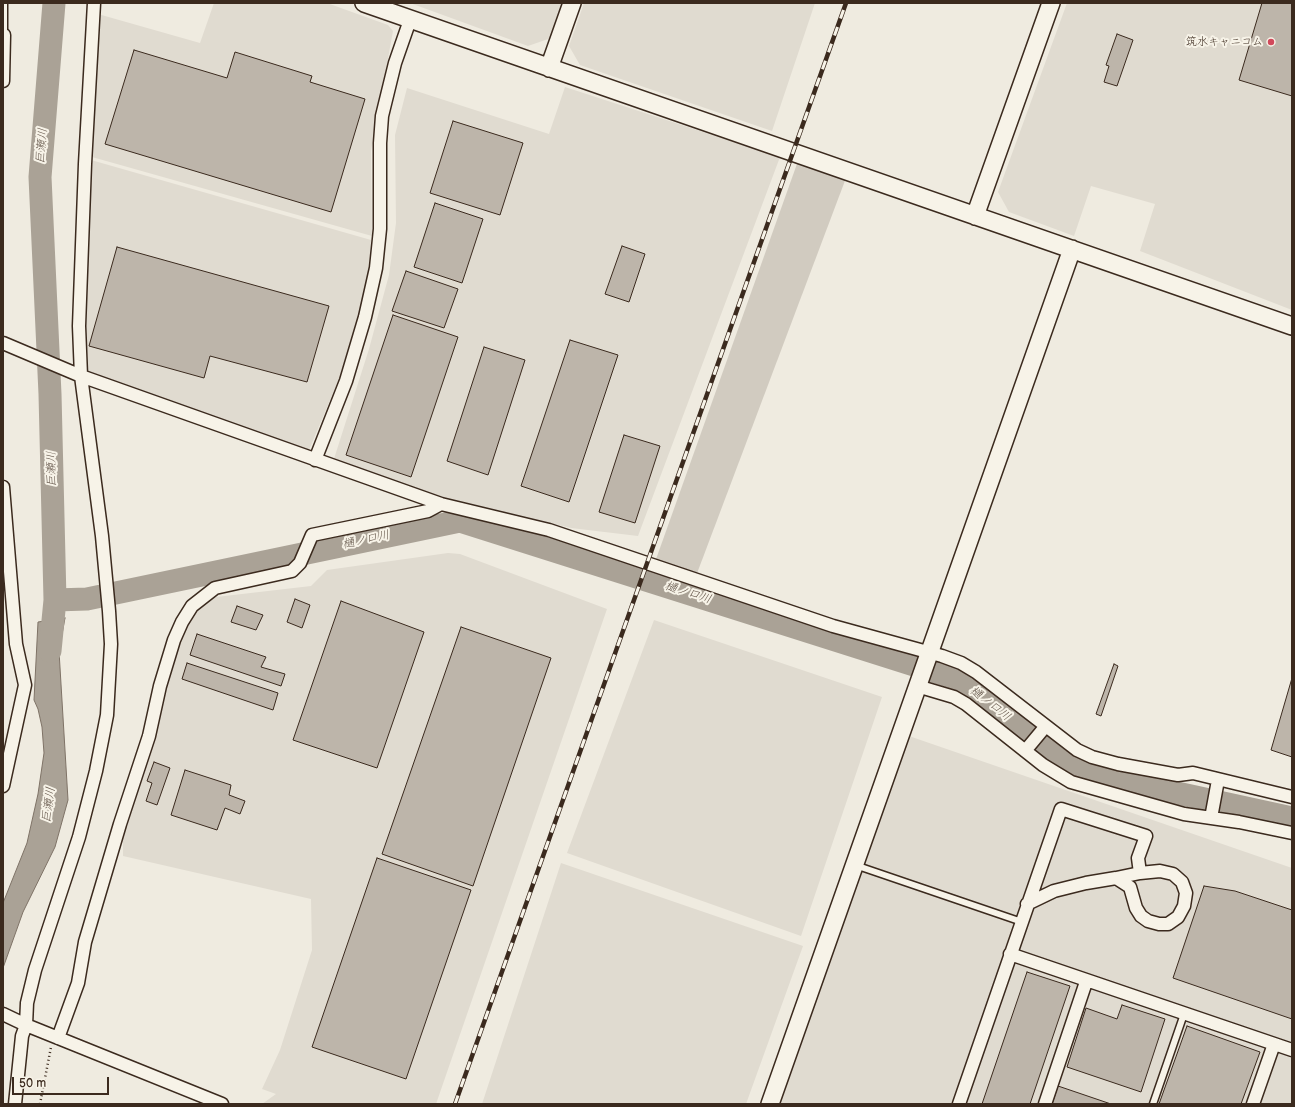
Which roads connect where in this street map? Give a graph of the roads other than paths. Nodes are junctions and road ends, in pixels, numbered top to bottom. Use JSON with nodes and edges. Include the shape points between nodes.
{"nodes":[{"id":1,"x":4,"y":3,"type":"edge"},
{"id":2,"x":94,"y":3,"type":"edge"},
{"id":3,"x":364,"y":3,"type":"edge"},
{"id":4,"x":572,"y":3,"type":"edge"},
{"id":5,"x":1050,"y":3,"type":"edge"},
{"id":6,"x":410,"y":20,"type":"junction"},
{"id":7,"x":4,"y":35,"type":"joint"},
{"id":8,"x":549,"y":68,"type":"junction"},
{"id":9,"x":3,"y":81,"type":"edge"},
{"id":10,"x":975,"y":216,"type":"junction"},
{"id":11,"x":1072,"y":249,"type":"junction"},
{"id":12,"x":1292,"y":326,"type":"edge"},
{"id":13,"x":3,"y":343,"type":"edge"},
{"id":14,"x":79,"y":375,"type":"junction"},
{"id":15,"x":315,"y":460,"type":"junction"},
{"id":16,"x":3,"y":487,"type":"edge"},
{"id":17,"x":441,"y":504,"type":"junction"},
{"id":18,"x":8,"y":597,"type":"edge"},
{"id":19,"x":928,"y":656,"type":"junction"},
{"id":20,"x":918,"y":682,"type":"junction"},
{"id":21,"x":1043,"y":729,"type":"junction"},
{"id":22,"x":1026,"y":750,"type":"junction"},
{"id":23,"x":1218,"y":782,"type":"junction"},
{"id":24,"x":3,"y":786,"type":"edge"},
{"id":25,"x":1292,"y":797,"type":"edge"},
{"id":26,"x":1212,"y":815,"type":"junction"},
{"id":27,"x":1292,"y":833,"type":"edge"},
{"id":28,"x":854,"y":865,"type":"junction"},
{"id":29,"x":1140,"y":873,"type":"junction"},
{"id":30,"x":1116,"y":878,"type":"junction"},
{"id":31,"x":1027,"y":904,"type":"junction"},
{"id":32,"x":1022,"y":922,"type":"junction"},
{"id":33,"x":1010,"y":954,"type":"junction"},
{"id":34,"x":1086,"y":982,"type":"junction"},
{"id":35,"x":3,"y":1014,"type":"edge"},
{"id":36,"x":1184,"y":1014,"type":"junction"},
{"id":37,"x":24,"y":1024,"type":"junction"},
{"id":38,"x":56,"y":1037,"type":"junction"},
{"id":39,"x":1274,"y":1044,"type":"junction"},
{"id":40,"x":1292,"y":1050,"type":"edge"},
{"id":41,"x":15,"y":1104,"type":"edge"},
{"id":42,"x":222,"y":1104,"type":"edge"},
{"id":43,"x":770,"y":1104,"type":"edge"},
{"id":44,"x":959,"y":1104,"type":"edge"},
{"id":45,"x":1045,"y":1104,"type":"edge"},
{"id":46,"x":1153,"y":1104,"type":"edge"},
{"id":47,"x":1253,"y":1104,"type":"edge"}],
"edges":[{"from":1,"to":7,"type":"lane"},
{"from":2,"to":14,"type":"street","via":[[84,164]]},
{"from":3,"to":6,"type":"street"},
{"from":4,"to":8,"type":"street"},
{"from":5,"to":10,"type":"street"},
{"from":6,"to":8,"type":"street"},
{"from":6,"to":15,"type":"street","via":[[395,63],[382,116],[380,228],[376,268],[346,381]]},
{"from":7,"to":9,"type":"street"},
{"from":8,"to":10,"type":"street"},
{"from":10,"to":11,"type":"street"},
{"from":11,"to":12,"type":"street"},
{"from":11,"to":19,"type":"street"},
{"from":13,"to":14,"type":"street"},
{"from":14,"to":15,"type":"street"},
{"from":14,"to":37,"type":"street","via":[[102,536],[109,611],[111,644],[107,715],[79,837],[35,970]]},
{"from":15,"to":17,"type":"street"},
{"from":16,"to":18,"type":"street"},
{"from":17,"to":19,"type":"street","via":[[549,530]]},
{"from":17,"to":38,"type":"street","via":[[428,511],[312,535],[300,563],[292,571],[215,588],[192,606],[174,640],[149,736],[85,942],[78,983]]},
{"from":18,"to":24,"type":"street","via":[[24,685]]},
{"from":19,"to":20,"type":"street"},
{"from":19,"to":21,"type":"street","via":[[942,656],[976,672]]},
{"from":20,"to":22,"type":"street","via":[[966,704]]},
{"from":20,"to":28,"type":"street"},
{"from":21,"to":22,"type":"street"},
{"from":21,"to":23,"type":"street","via":[[1092,757],[1178,775],[1193,773]]},
{"from":22,"to":26,"type":"street","via":[[1043,765],[1071,782],[1184,814]]},
{"from":23,"to":25,"type":"street"},
{"from":23,"to":26,"type":"street"},
{"from":26,"to":27,"type":"street"},
{"from":28,"to":32,"type":"lane"},
{"from":28,"to":43,"type":"street"},
{"from":29,"to":30,"type":"street"},
{"from":29,"to":30,"type":"street","via":[[1168,872],[1182,882],[1186,893],[1185,903],[1173,921],[1161,924],[1143,918],[1134,905],[1130,887]]},
{"from":29,"to":31,"type":"street","via":[[1138,858],[1146,836],[1061,808]]},
{"from":30,"to":31,"type":"street","via":[[1054,891]]},
{"from":31,"to":32,"type":"street"},
{"from":32,"to":33,"type":"street"},
{"from":33,"to":34,"type":"street"},
{"from":33,"to":44,"type":"street"},
{"from":34,"to":36,"type":"street"},
{"from":34,"to":45,"type":"street"},
{"from":35,"to":37,"type":"street"},
{"from":36,"to":39,"type":"street"},
{"from":36,"to":46,"type":"lane"},
{"from":37,"to":38,"type":"street"},
{"from":37,"to":41,"type":"street"},
{"from":38,"to":42,"type":"street"},
{"from":39,"to":40,"type":"street"},
{"from":39,"to":47,"type":"street"}]}
